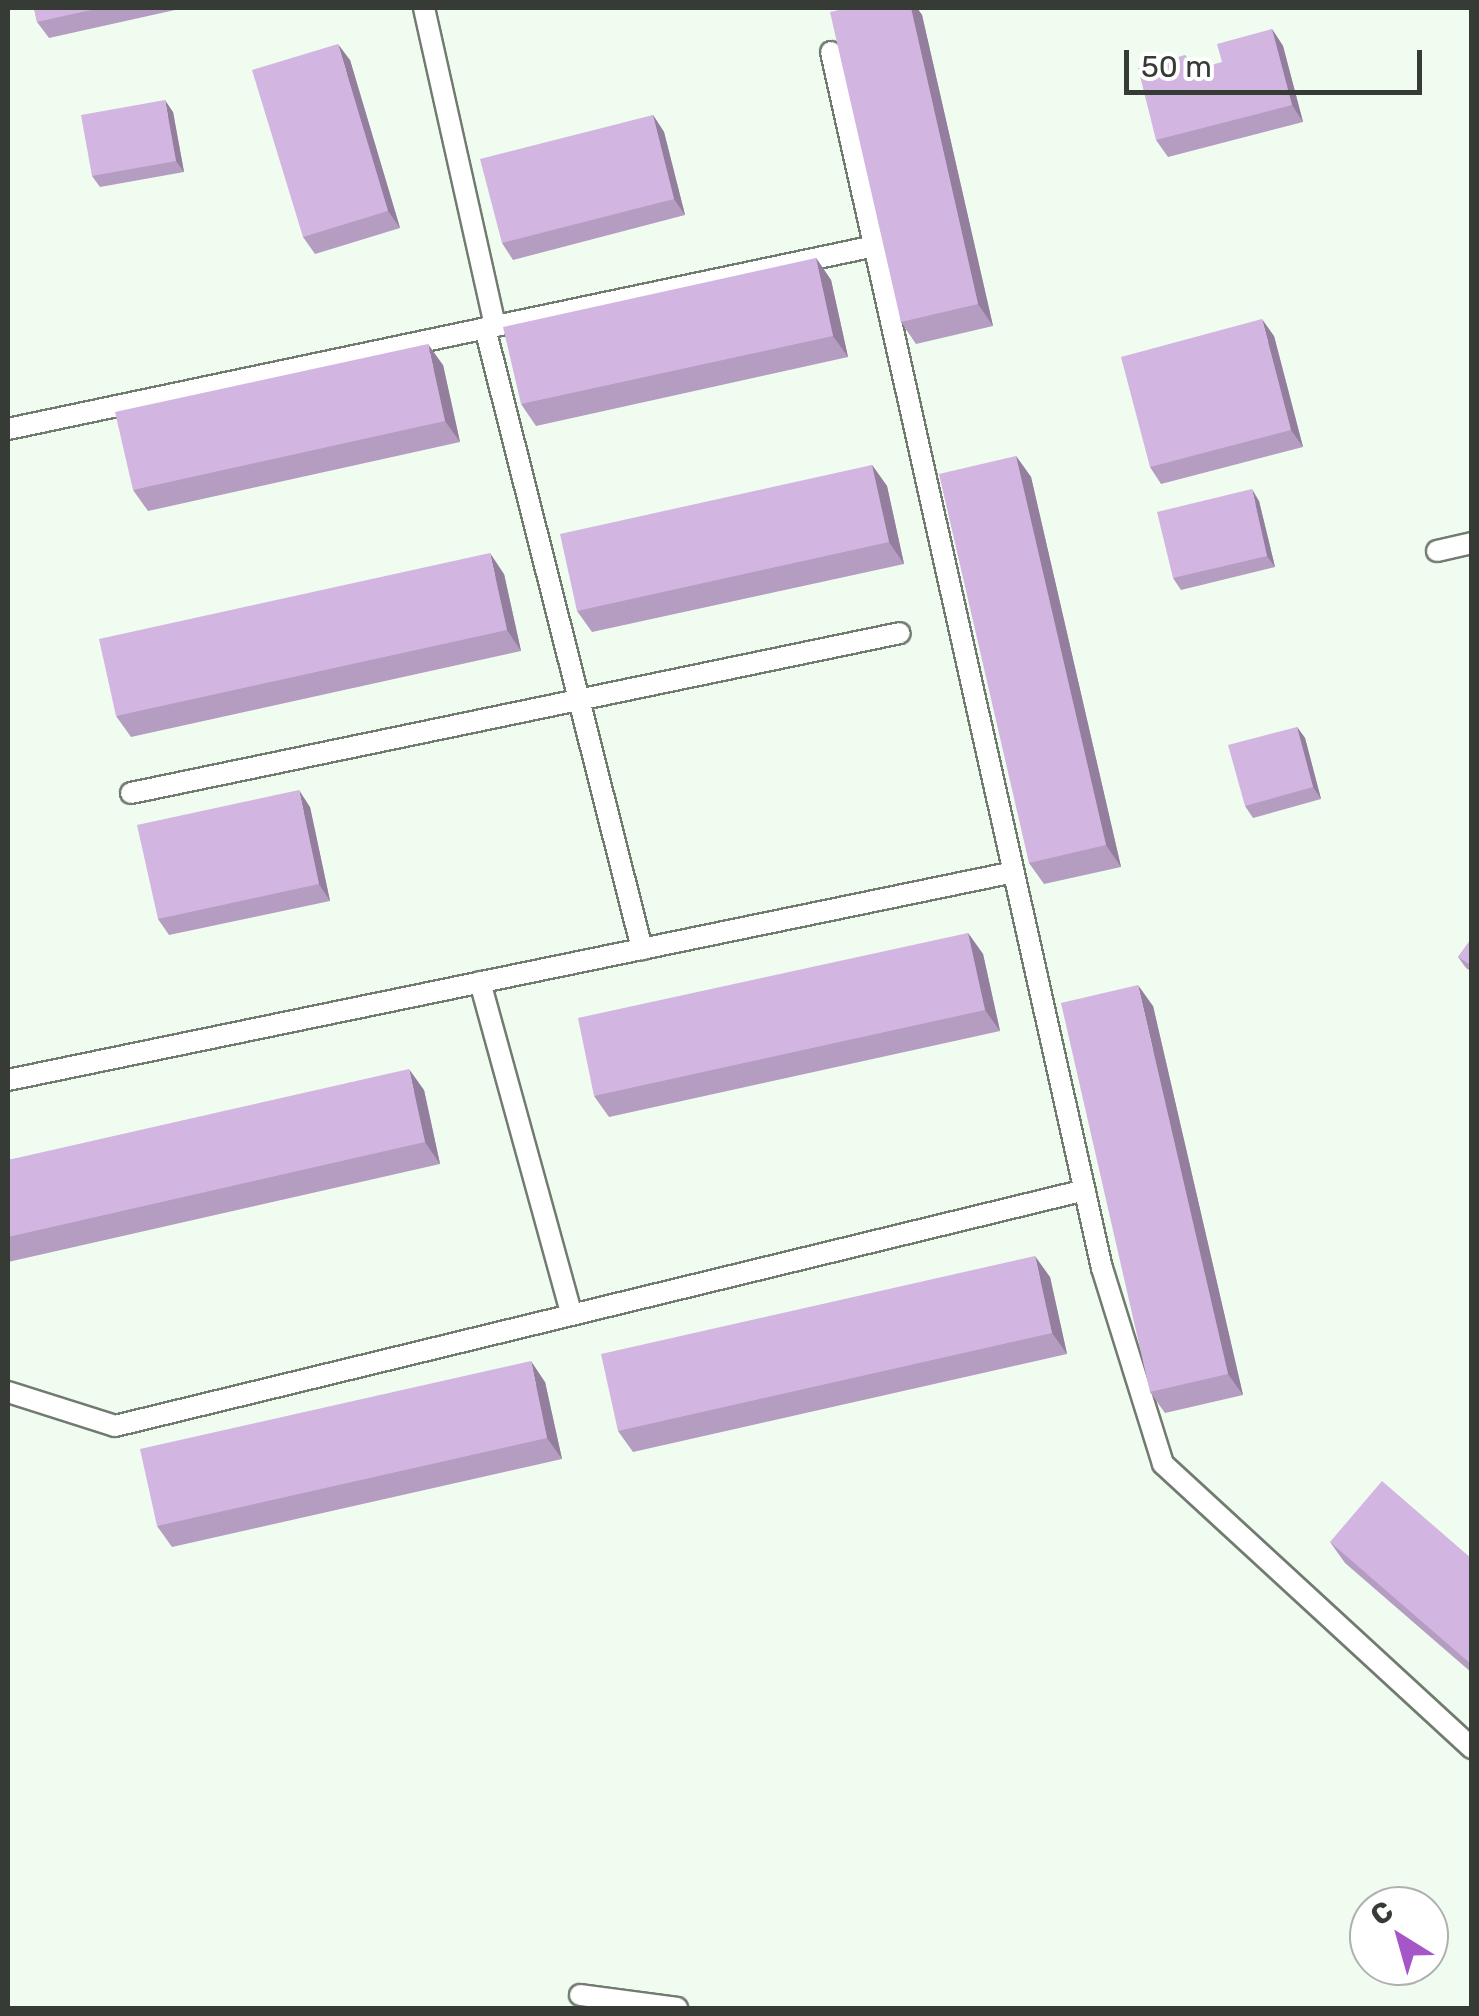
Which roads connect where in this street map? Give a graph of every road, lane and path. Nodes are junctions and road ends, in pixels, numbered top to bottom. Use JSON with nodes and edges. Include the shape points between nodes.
{"nodes":[{"id":1,"x":424,"y":8,"type":"edge"},
{"id":2,"x":831,"y":52,"type":"edge"},
{"id":3,"x":875,"y":246,"type":"junction"},
{"id":4,"x":490,"y":327,"type":"junction"},
{"id":5,"x":8,"y":429,"type":"edge"},
{"id":6,"x":1472,"y":543,"type":"edge"},
{"id":7,"x":1437,"y":551,"type":"dead end"},
{"id":8,"x":900,"y":633,"type":"dead end"},
{"id":9,"x":576,"y":701,"type":"junction"},
{"id":10,"x":131,"y":793,"type":"dead end"},
{"id":11,"x":1014,"y":872,"type":"junction"},
{"id":12,"x":642,"y":949,"type":"junction"},
{"id":13,"x":480,"y":982,"type":"junction"},
{"id":14,"x":8,"y":1080,"type":"edge"},
{"id":15,"x":1085,"y":1190,"type":"junction"},
{"id":16,"x":572,"y":1315,"type":"junction"},
{"id":17,"x":8,"y":1392,"type":"edge"},
{"id":18,"x":1472,"y":1748,"type":"edge"},
{"id":19,"x":580,"y":1995,"type":"dead end"},
{"id":20,"x":677,"y":2008,"type":"edge"}],
"edges":[{"from":1,"to":4,"type":"lane"},
{"from":2,"to":3,"type":"lane"},
{"from":3,"to":4,"type":"lane"},
{"from":3,"to":11,"type":"lane"},
{"from":4,"to":5,"type":"lane"},
{"from":4,"to":9,"type":"lane"},
{"from":6,"to":7,"type":"lane"},
{"from":8,"to":9,"type":"lane"},
{"from":9,"to":10,"type":"lane"},
{"from":9,"to":12,"type":"lane"},
{"from":11,"to":12,"type":"lane"},
{"from":11,"to":15,"type":"lane"},
{"from":12,"to":13,"type":"lane"},
{"from":13,"to":14,"type":"lane"},
{"from":13,"to":16,"type":"lane"},
{"from":15,"to":16,"type":"lane"},
{"from":15,"to":18,"type":"lane","via":[[1163,1464]]},
{"from":16,"to":17,"type":"lane","via":[[114,1426]]},
{"from":19,"to":20,"type":"lane"}]}
